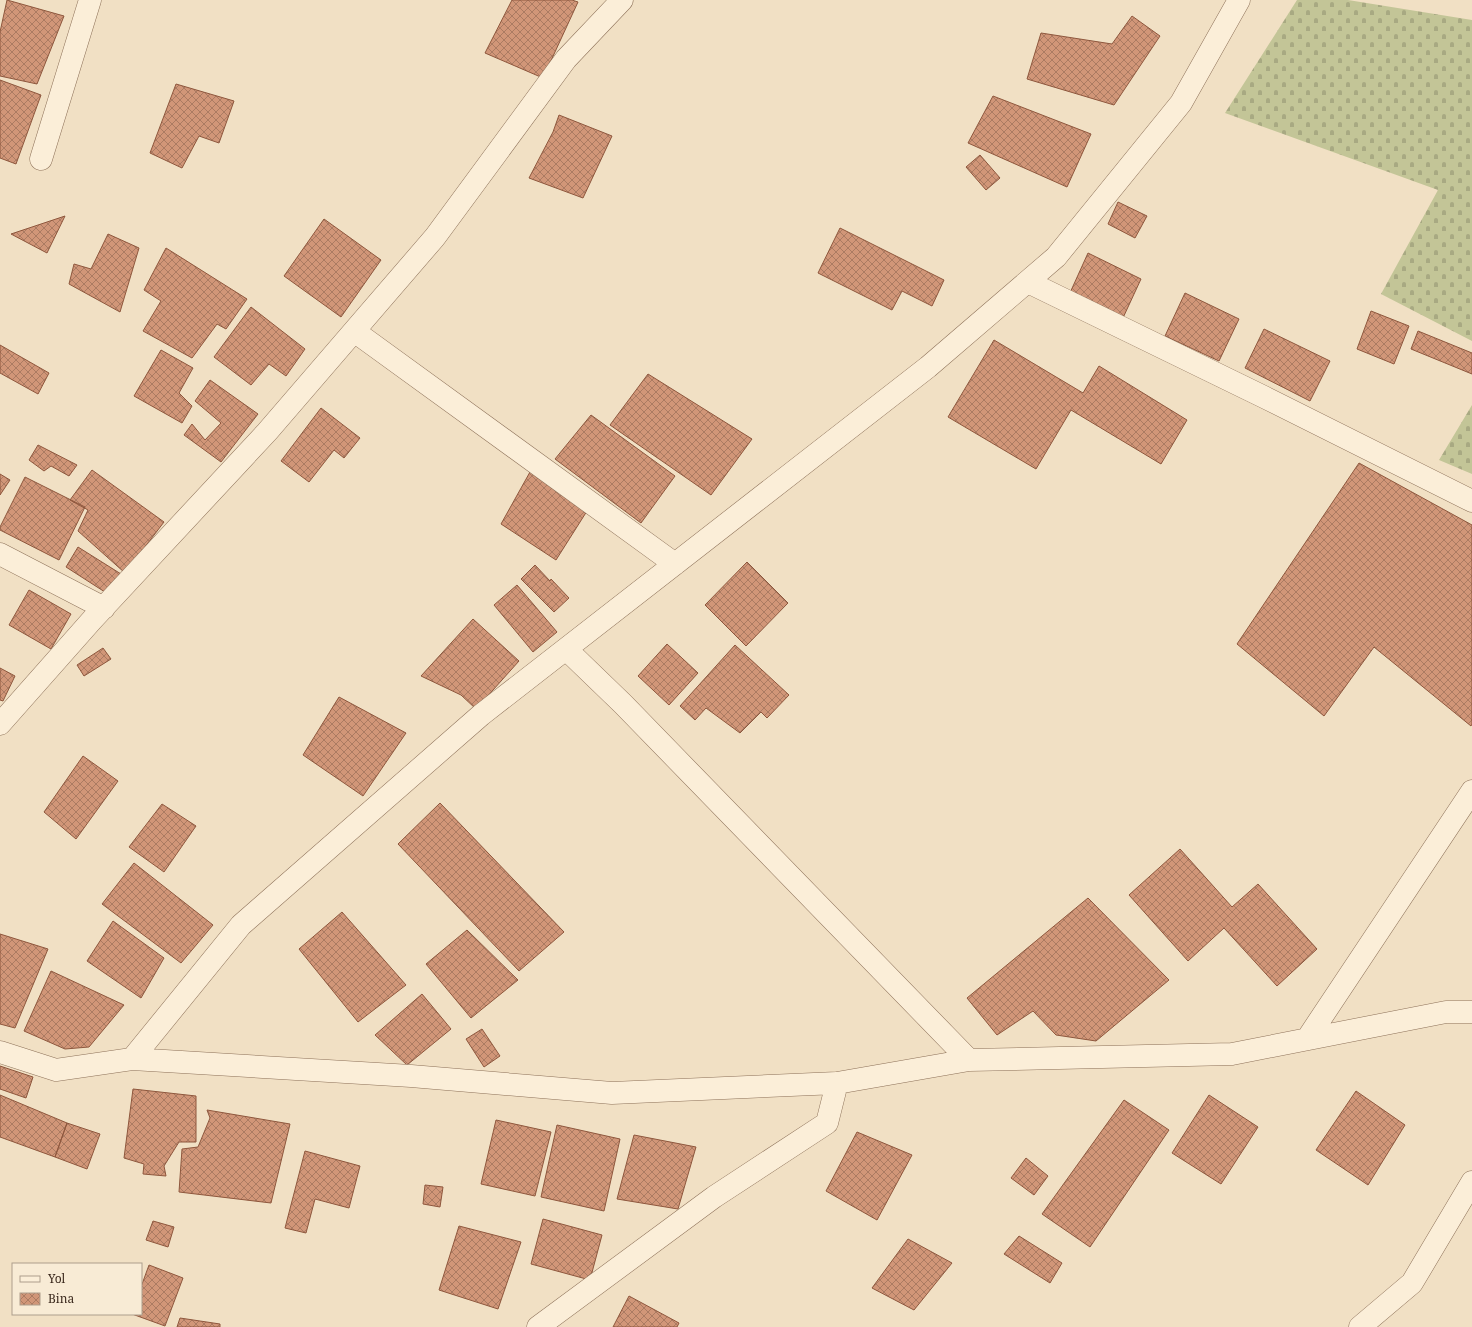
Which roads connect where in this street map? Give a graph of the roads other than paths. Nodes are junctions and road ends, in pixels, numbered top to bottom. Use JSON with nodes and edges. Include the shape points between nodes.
{"nodes":[{"id":1,"x":90,"y":0,"type":"edge"},
{"id":2,"x":622,"y":0,"type":"edge"},
{"id":3,"x":1239,"y":0,"type":"edge"},
{"id":4,"x":41,"y":159,"type":"dead end"},
{"id":5,"x":1028,"y":282,"type":"junction"},
{"id":6,"x":354,"y":331,"type":"junction"},
{"id":7,"x":1472,"y":501,"type":"edge"},
{"id":8,"x":0,"y":554,"type":"edge"},
{"id":9,"x":675,"y":564,"type":"junction"},
{"id":10,"x":104,"y":608,"type":"junction"},
{"id":11,"x":566,"y":649,"type":"junction"},
{"id":12,"x":0,"y":724,"type":"edge"},
{"id":13,"x":1472,"y":791,"type":"edge"},
{"id":14,"x":1472,"y":1012,"type":"edge"},
{"id":15,"x":1307,"y":1039,"type":"junction"},
{"id":16,"x":0,"y":1052,"type":"edge"},
{"id":17,"x":132,"y":1059,"type":"junction"},
{"id":18,"x":969,"y":1060,"type":"junction"},
{"id":19,"x":837,"y":1083,"type":"junction"},
{"id":20,"x":1472,"y":1182,"type":"edge"},
{"id":21,"x":538,"y":1327,"type":"edge"},
{"id":22,"x":1360,"y":1327,"type":"edge"}],
"edges":[{"from":1,"to":4,"type":"street"},
{"from":2,"to":6,"type":"street","via":[[566,59],[435,237]]},
{"from":3,"to":5,"type":"street","via":[[1181,103],[1056,257]]},
{"from":5,"to":7,"type":"street"},
{"from":5,"to":9,"type":"street","via":[[928,367]]},
{"from":6,"to":9,"type":"street"},
{"from":6,"to":10,"type":"street","via":[[267,432]]},
{"from":8,"to":10,"type":"street"},
{"from":9,"to":11,"type":"street"},
{"from":10,"to":12,"type":"street"},
{"from":11,"to":17,"type":"street","via":[[481,715],[241,925]]},
{"from":11,"to":18,"type":"street","via":[[634,715]]},
{"from":13,"to":15,"type":"street"},
{"from":14,"to":15,"type":"street","via":[[1446,1012]]},
{"from":15,"to":18,"type":"street","via":[[1232,1054]]},
{"from":16,"to":17,"type":"street","via":[[56,1070]]},
{"from":17,"to":19,"type":"street","via":[[411,1076],[612,1093]]},
{"from":18,"to":19,"type":"street"},
{"from":19,"to":21,"type":"street","via":[[827,1123],[714,1197]]},
{"from":20,"to":22,"type":"street","via":[[1412,1283]]}]}
